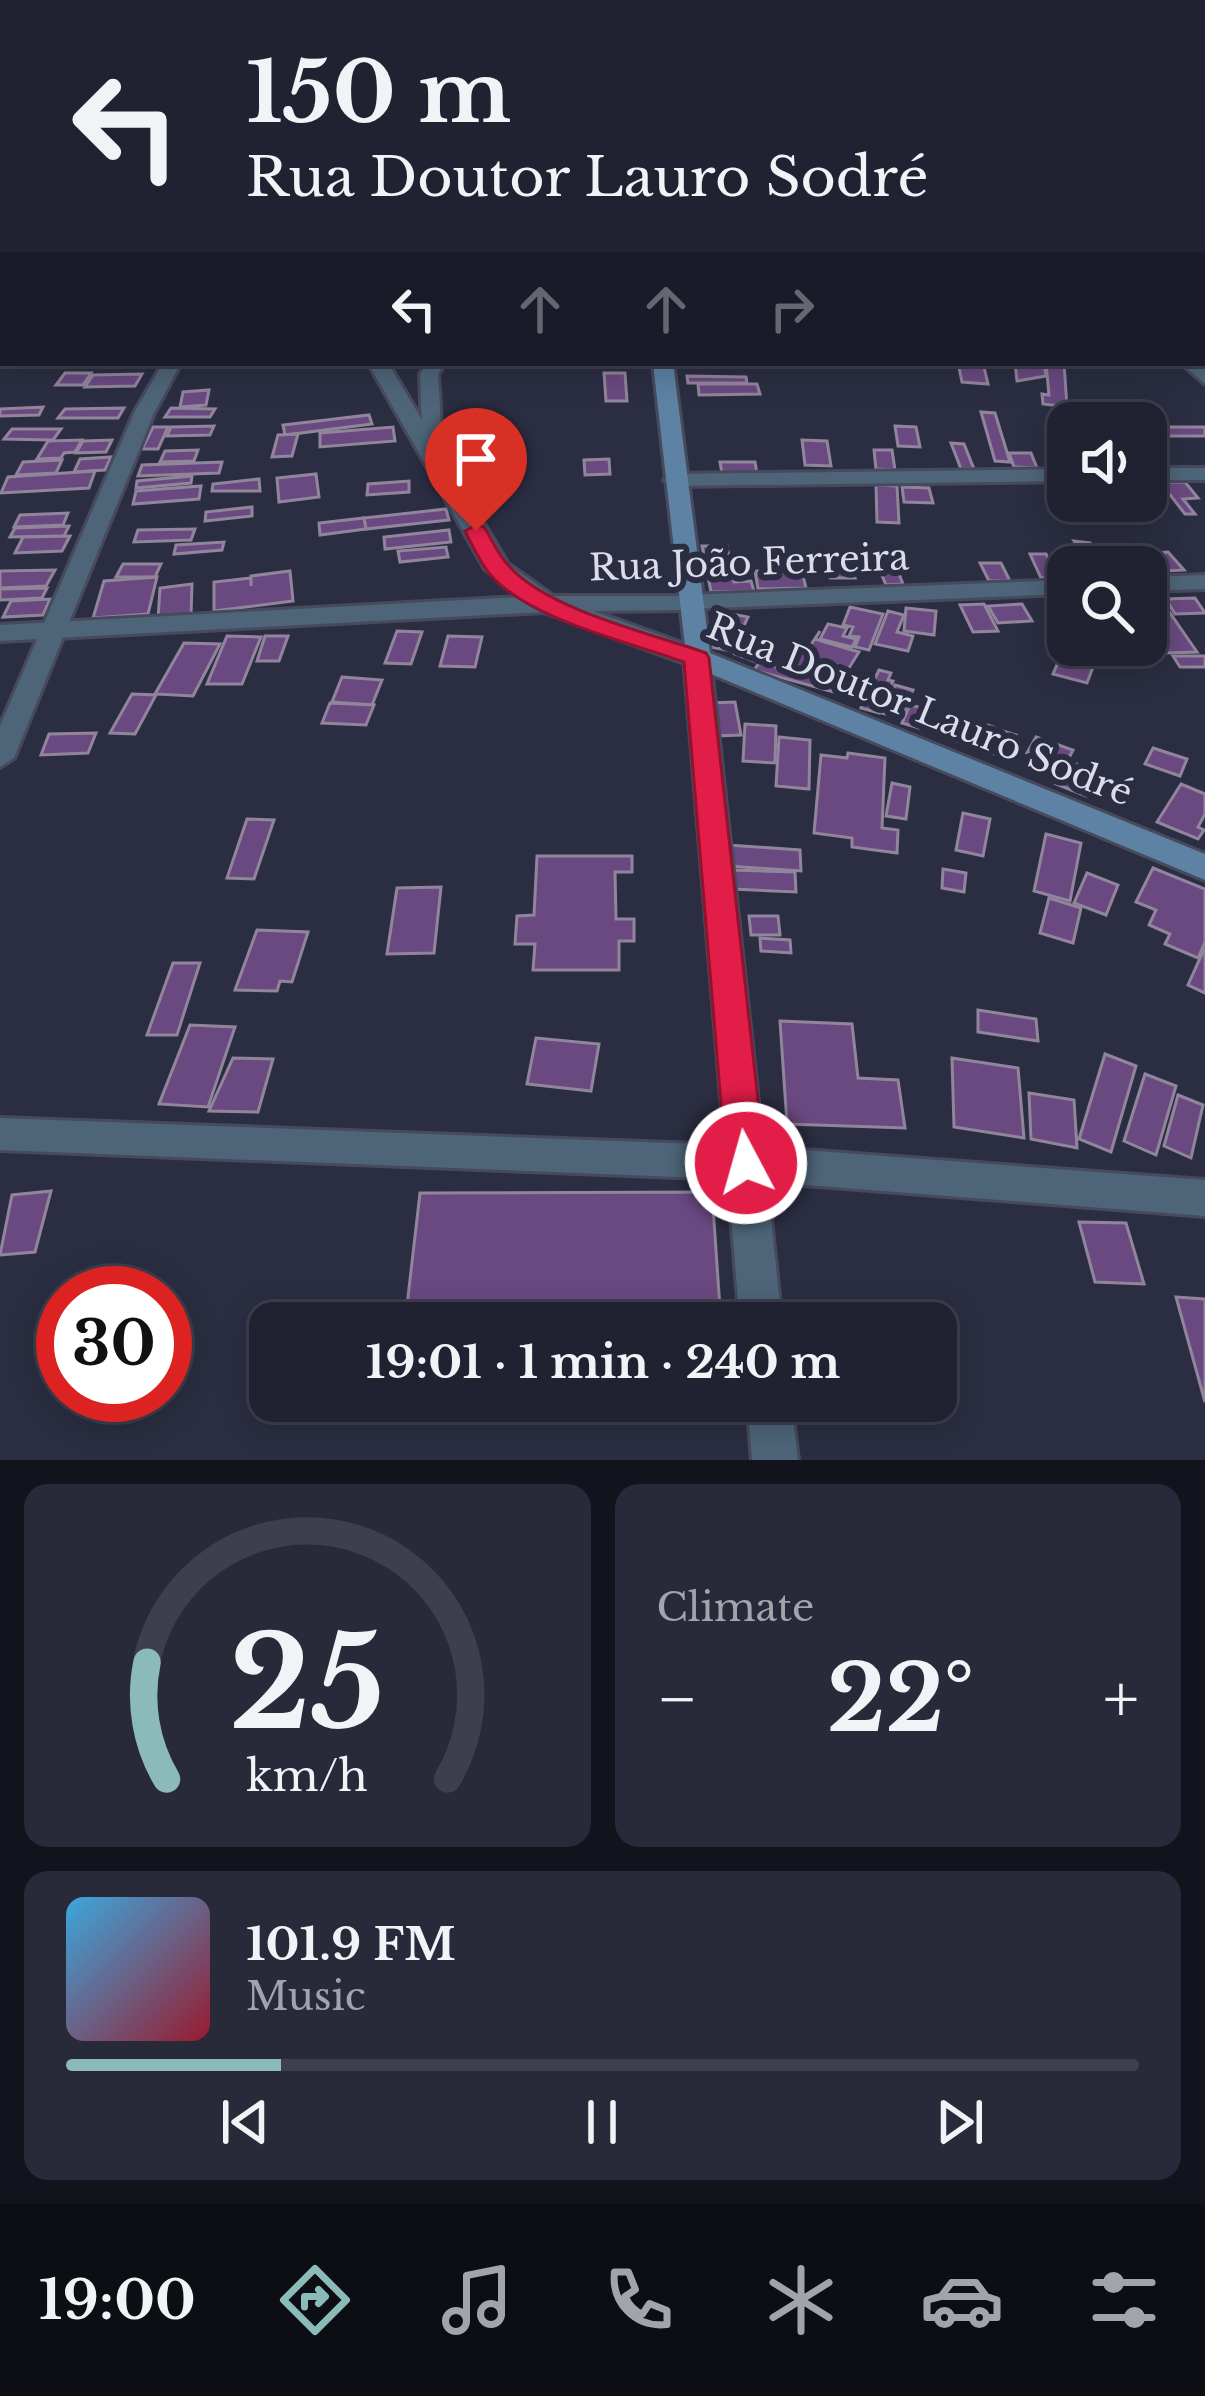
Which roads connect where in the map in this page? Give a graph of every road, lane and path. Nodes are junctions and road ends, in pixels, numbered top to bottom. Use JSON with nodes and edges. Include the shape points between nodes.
{"nodes":[{"id":1,"x":170,"y":366,"type":"edge"},
{"id":2,"x":380,"y":366,"type":"edge"},
{"id":3,"x":435,"y":366,"type":"edge"},
{"id":4,"x":663,"y":366,"type":"edge"},
{"id":5,"x":433,"y":457,"type":"junction"},
{"id":6,"x":1205,"y":473,"type":"edge"},
{"id":7,"x":1167,"y":474,"type":"edge"},
{"id":8,"x":1047,"y":475,"type":"edge"},
{"id":9,"x":674,"y":480,"type":"junction"},
{"id":10,"x":1205,"y":582,"type":"edge"},
{"id":11,"x":1167,"y":583,"type":"edge"},
{"id":12,"x":1047,"y":588,"type":"edge"},
{"id":13,"x":689,"y":602,"type":"junction"},
{"id":14,"x":547,"y":604,"type":"junction"},
{"id":15,"x":52,"y":630,"type":"junction"},
{"id":16,"x":0,"y":633,"type":"edge"},
{"id":17,"x":697,"y":658,"type":"junction"},
{"id":18,"x":0,"y":758,"type":"edge"},
{"id":19,"x":1205,"y":868,"type":"edge"},
{"id":20,"x":0,"y":1134,"type":"edge"},
{"id":21,"x":746,"y":1163,"type":"junction"},
{"id":22,"x":1205,"y":1198,"type":"edge"},
{"id":23,"x":759,"y":1302,"type":"edge"},
{"id":24,"x":771,"y":1422,"type":"edge"},
{"id":25,"x":775,"y":1460,"type":"edge"}],
"edges":[{"from":1,"to":15,"type":"street"},
{"from":2,"to":5,"type":"street","name":"Rua Doutor Lauro Sodré"},
{"from":3,"to":5,"type":"street"},
{"from":4,"to":9,"type":"main road"},
{"from":5,"to":14,"type":"street","name":"Rua Doutor Lauro Sodré","via":[[497,569]]},
{"from":6,"to":7,"type":"street"},
{"from":8,"to":9,"type":"street"},
{"from":9,"to":13,"type":"main road"},
{"from":10,"to":11,"type":"street"},
{"from":12,"to":13,"type":"street","name":"Rua João Ferreira"},
{"from":13,"to":14,"type":"street","name":"Rua João Ferreira"},
{"from":13,"to":17,"type":"main road"},
{"from":14,"to":15,"type":"street","name":"Rua João Ferreira"},
{"from":14,"to":17,"type":"street","name":"Rua Doutor Lauro Sodré"},
{"from":15,"to":16,"type":"street","name":"Rua João Ferreira"},
{"from":15,"to":18,"type":"street"},
{"from":17,"to":19,"type":"main road","name":"Rua Doutor Lauro Sodré"},
{"from":17,"to":21,"type":"street"},
{"from":20,"to":21,"type":"street"},
{"from":21,"to":22,"type":"street"},
{"from":21,"to":23,"type":"street"},
{"from":24,"to":25,"type":"street"}]}
